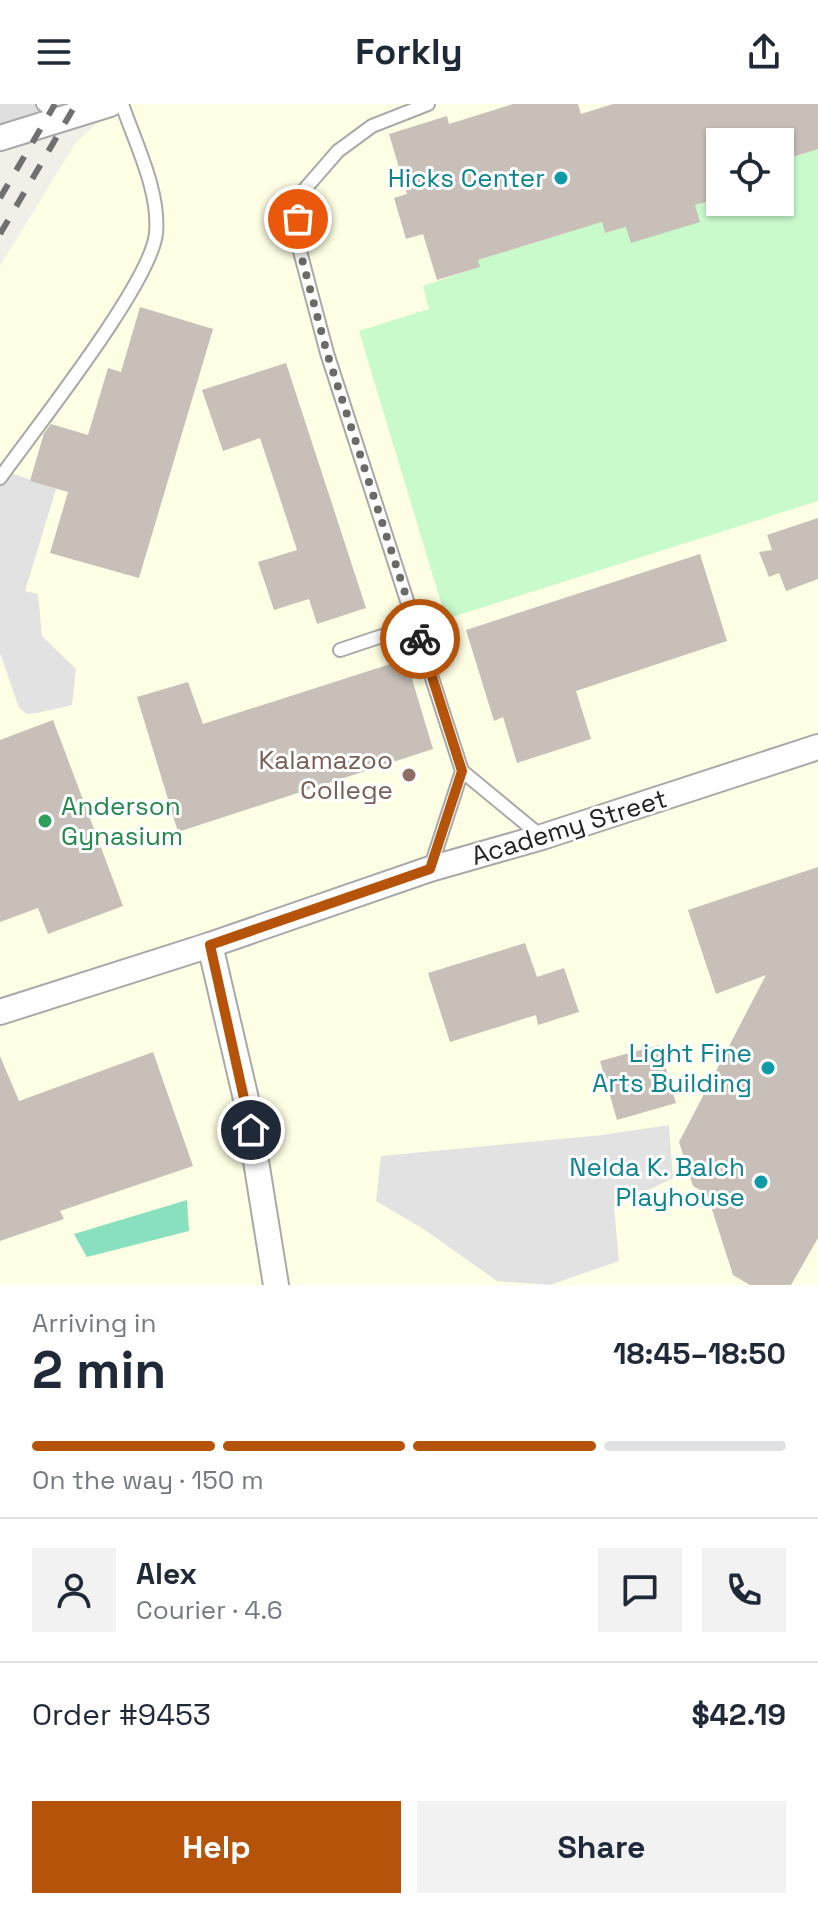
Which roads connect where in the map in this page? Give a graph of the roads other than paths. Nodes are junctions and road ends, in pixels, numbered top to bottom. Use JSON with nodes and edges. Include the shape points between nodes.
{"nodes":[{"id":1,"x":110,"y":104,"type":"edge"},
{"id":2,"x":122,"y":104,"type":"edge"},
{"id":3,"x":428,"y":104,"type":"edge"},
{"id":4,"x":51,"y":112,"type":"edge"},
{"id":5,"x":0,"y":138,"type":"edge"},
{"id":6,"x":0,"y":478,"type":"edge"},
{"id":7,"x":415,"y":625,"type":"junction"},
{"id":8,"x":340,"y":650,"type":"dead end"},
{"id":9,"x":818,"y":747,"type":"edge"},
{"id":10,"x":462,"y":771,"type":"junction"},
{"id":11,"x":542,"y":837,"type":"junction"},
{"id":12,"x":430,"y":869,"type":"junction"},
{"id":13,"x":210,"y":945,"type":"junction"},
{"id":14,"x":0,"y":1012,"type":"edge"},
{"id":15,"x":276,"y":1285,"type":"edge"}],
"edges":[{"from":1,"to":4,"type":"street"},
{"from":2,"to":6,"type":"lane","via":[[152,198],[157,230],[153,251],[130,294]]},
{"from":3,"to":7,"type":"lane","via":[[372,126],[338,151],[298,197],[297,240],[327,353]]},
{"from":4,"to":5,"type":"street"},
{"from":7,"to":8,"type":"lane"},
{"from":7,"to":10,"type":"lane"},
{"from":9,"to":11,"type":"street","name":"Academy Street"},
{"from":10,"to":11,"type":"lane"},
{"from":10,"to":12,"type":"lane"},
{"from":11,"to":12,"type":"street","name":"Academy Street"},
{"from":12,"to":13,"type":"street","name":"Academy Street"},
{"from":13,"to":14,"type":"street","name":"Academy Street"},
{"from":13,"to":15,"type":"street","via":[[246,1099]]}]}
